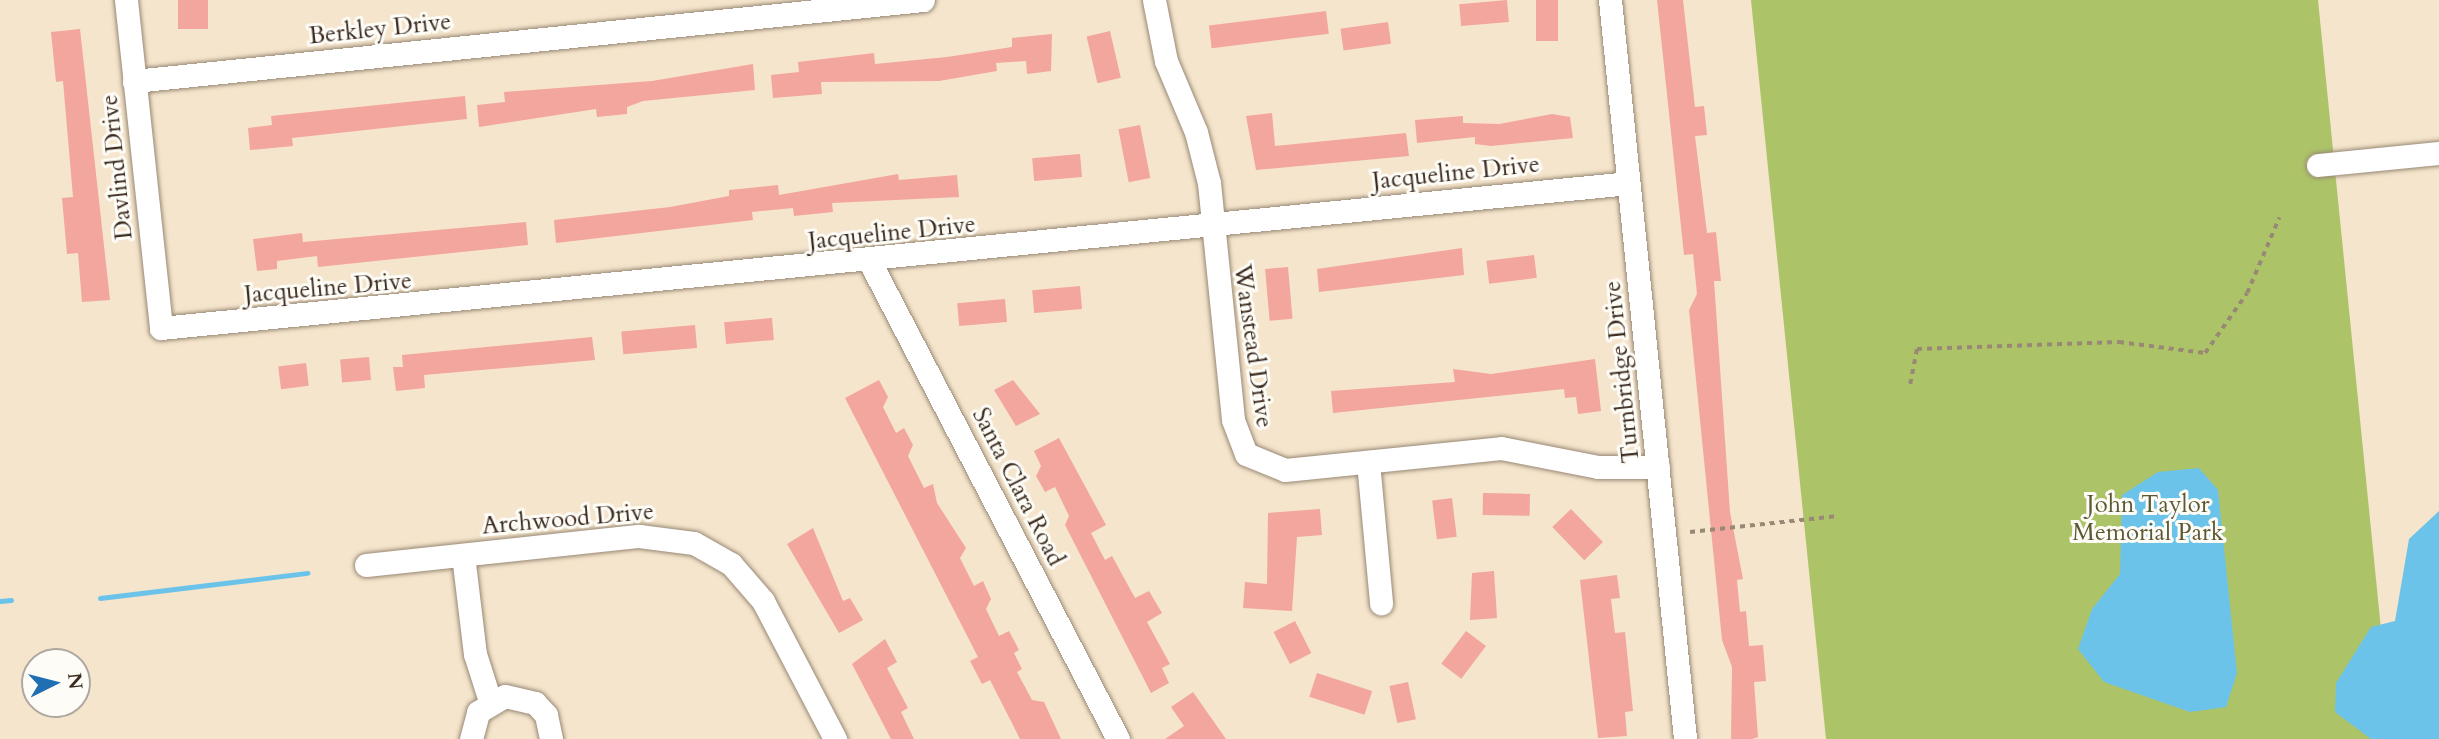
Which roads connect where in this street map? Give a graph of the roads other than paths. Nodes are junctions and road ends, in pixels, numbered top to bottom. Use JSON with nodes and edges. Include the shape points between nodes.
{"nodes":[{"id":1,"x":126,"y":0,"type":"edge"},
{"id":2,"x":923,"y":0,"type":"edge"},
{"id":3,"x":1154,"y":0,"type":"edge"},
{"id":4,"x":1610,"y":0,"type":"edge"},
{"id":5,"x":134,"y":81,"type":"junction"},
{"id":6,"x":2439,"y":153,"type":"edge"},
{"id":7,"x":2318,"y":165,"type":"dead end"},
{"id":8,"x":1628,"y":183,"type":"junction"},
{"id":9,"x":1213,"y":224,"type":"junction"},
{"id":10,"x":870,"y":262,"type":"junction"},
{"id":11,"x":161,"y":328,"type":"joint"},
{"id":12,"x":1368,"y":462,"type":"junction"},
{"id":13,"x":1658,"y":467,"type":"junction"},
{"id":14,"x":463,"y":555,"type":"junction"},
{"id":15,"x":366,"y":565,"type":"dead end"},
{"id":16,"x":1381,"y":603,"type":"dead end"},
{"id":17,"x":490,"y":701,"type":"junction"},
{"id":18,"x":471,"y":739,"type":"edge"},
{"id":19,"x":551,"y":739,"type":"edge"},
{"id":20,"x":835,"y":739,"type":"edge"},
{"id":21,"x":1118,"y":739,"type":"edge"},
{"id":22,"x":1685,"y":739,"type":"edge"}],
"edges":[{"from":1,"to":5,"type":"street","name":"Davlind Drive"},
{"from":2,"to":5,"type":"street","name":"Berkley Drive"},
{"from":3,"to":9,"type":"street","name":"Wanstead Drive","via":[[1166,61],[1203,155]]},
{"from":4,"to":8,"type":"street","name":"Turnbridge Drive"},
{"from":5,"to":11,"type":"street","name":"Davlind Drive"},
{"from":6,"to":7,"type":"street"},
{"from":8,"to":9,"type":"street","name":"Jacqueline Drive"},
{"from":8,"to":13,"type":"street","name":"Turnbridge Drive"},
{"from":9,"to":10,"type":"street","name":"Jacqueline Drive"},
{"from":9,"to":12,"type":"street","name":"Wanstead Drive","via":[[1233,420],[1246,454],[1285,470]]},
{"from":10,"to":11,"type":"street","name":"Jacqueline Drive"},
{"from":10,"to":21,"type":"street","name":"Santa Clara Road"},
{"from":12,"to":13,"type":"street","name":"Wanstead Drive","via":[[1517,448],[1598,467]]},
{"from":12,"to":16,"type":"street"},
{"from":13,"to":22,"type":"street","name":"Turnbridge Drive"},
{"from":14,"to":15,"type":"street","name":"Archwood Drive"},
{"from":14,"to":17,"type":"street","via":[[475,654]]},
{"from":14,"to":20,"type":"street","name":"Archwood Drive","via":[[639,536],[706,548],[731,564],[763,601]]},
{"from":17,"to":18,"type":"street","via":[[478,712]]},
{"from":17,"to":19,"type":"street","via":[[513,696],[536,703]]}]}
